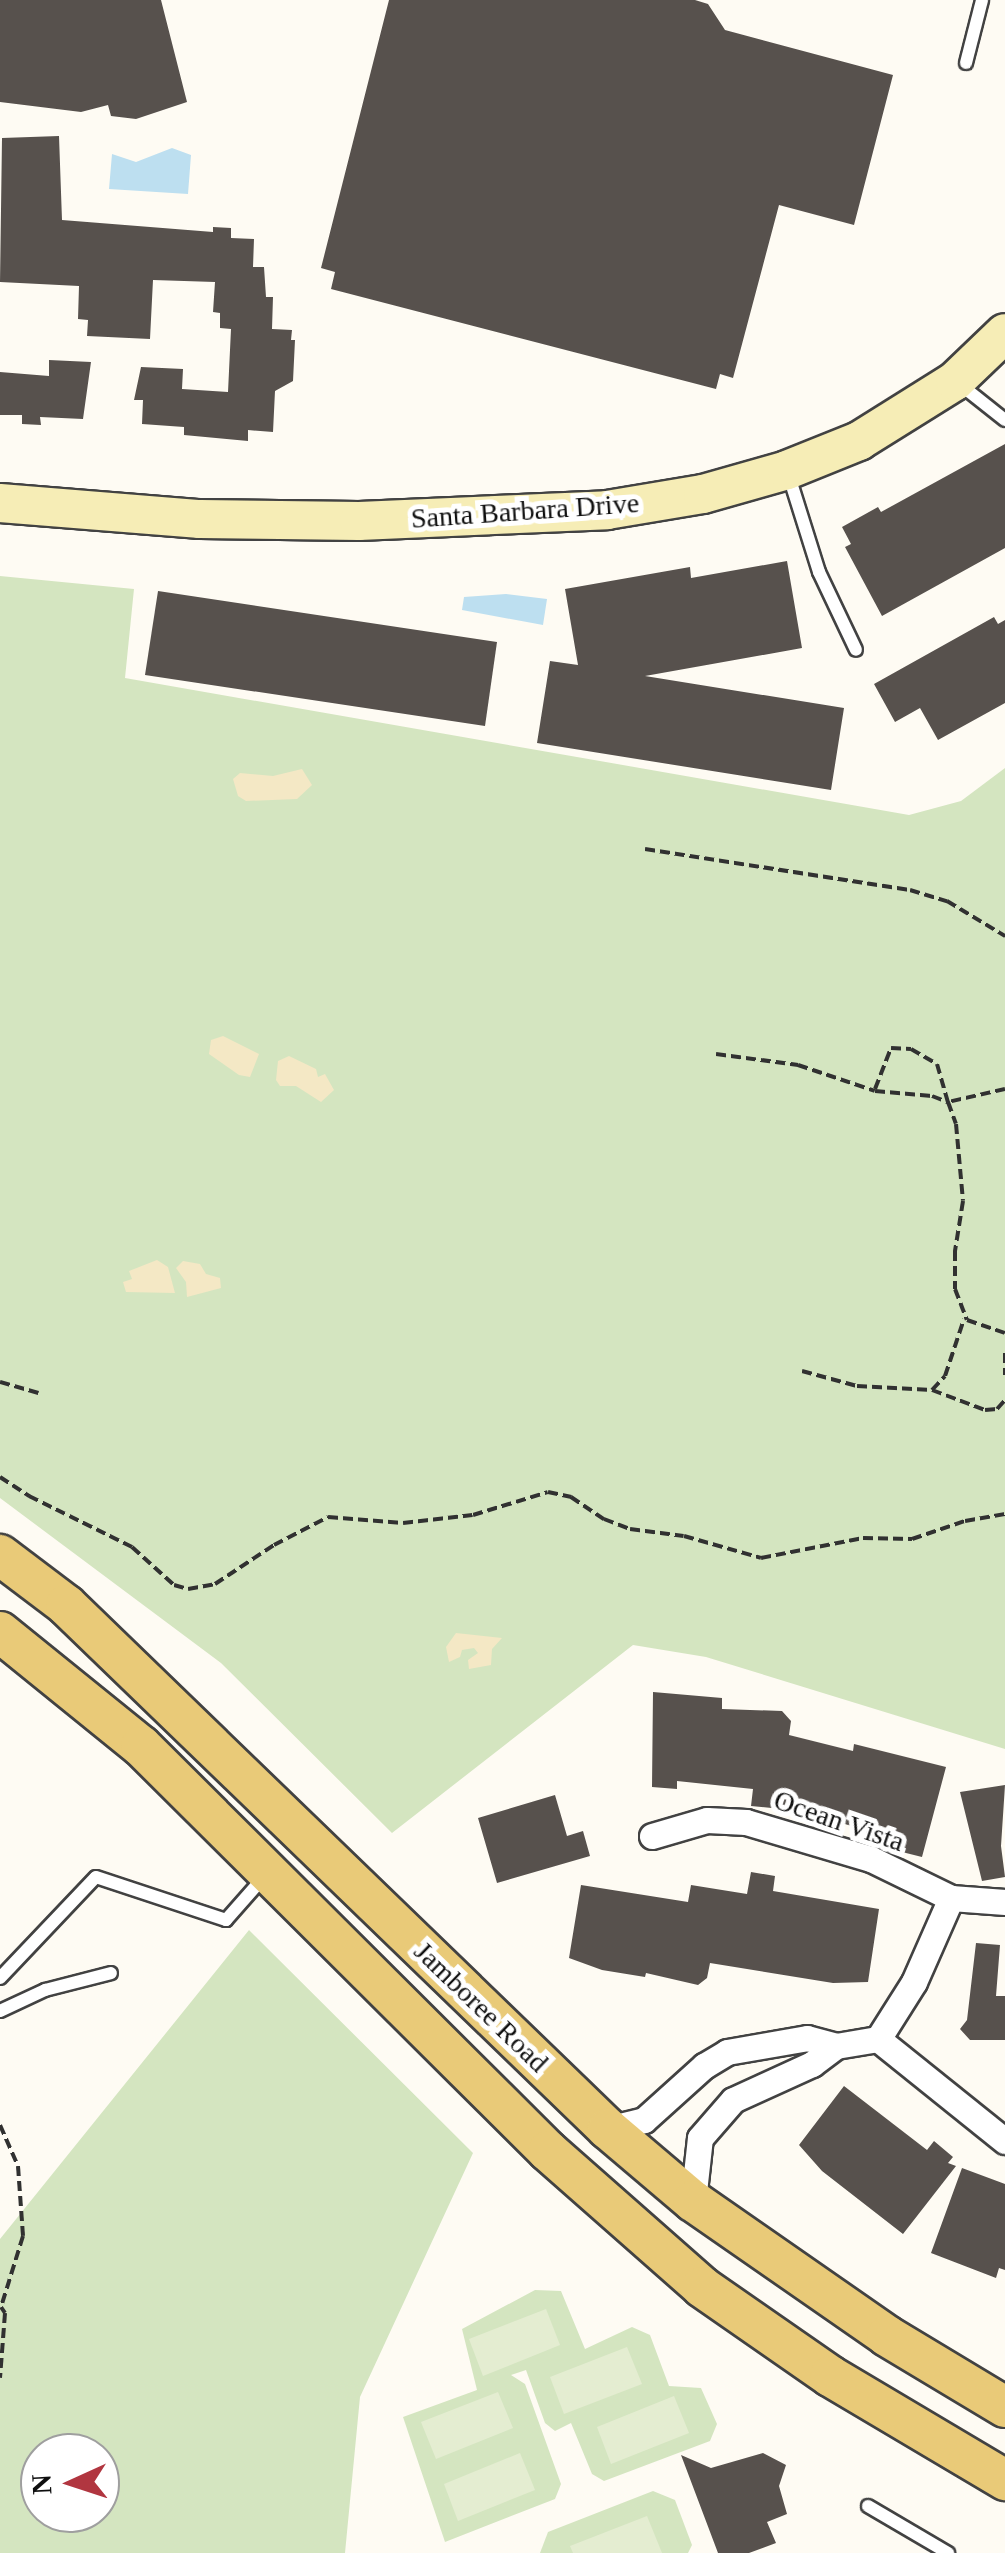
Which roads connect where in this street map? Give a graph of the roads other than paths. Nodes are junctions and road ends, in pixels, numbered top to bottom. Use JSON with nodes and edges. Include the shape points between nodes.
{"nodes":[{"id":1,"x":982,"y":0,"type":"edge"},
{"id":2,"x":966,"y":63,"type":"dead end"},
{"id":3,"x":1005,"y":333,"type":"edge"},
{"id":4,"x":956,"y":380,"type":"junction"},
{"id":5,"x":1005,"y":420,"type":"edge"},
{"id":6,"x":787,"y":470,"type":"junction"},
{"id":7,"x":0,"y":503,"type":"edge"},
{"id":8,"x":856,"y":650,"type":"dead end"},
{"id":9,"x":0,"y":1554,"type":"edge"},
{"id":10,"x":0,"y":1632,"type":"edge"},
{"id":11,"x":652,"y":1836,"type":"dead end"},
{"id":12,"x":268,"y":1873,"type":"junction"},
{"id":13,"x":951,"y":1898,"type":"junction"},
{"id":14,"x":1005,"y":1902,"type":"edge"},
{"id":15,"x":110,"y":1973,"type":"dead end"},
{"id":16,"x":0,"y":1978,"type":"edge"},
{"id":17,"x":0,"y":2012,"type":"edge"},
{"id":18,"x":878,"y":2040,"type":"junction"},
{"id":19,"x":836,"y":2046,"type":"junction"},
{"id":20,"x":704,"y":2066,"type":"junction"},
{"id":21,"x":734,"y":2100,"type":"junction"},
{"id":22,"x":608,"y":2129,"type":"junction"},
{"id":23,"x":1005,"y":2141,"type":"edge"},
{"id":24,"x":693,"y":2201,"type":"junction"},
{"id":25,"x":1005,"y":2406,"type":"edge"},
{"id":26,"x":1005,"y":2480,"type":"edge"},
{"id":27,"x":868,"y":2506,"type":"dead end"},
{"id":28,"x":948,"y":2553,"type":"edge"}],
"edges":[{"from":1,"to":2,"type":"lane"},
{"from":3,"to":4,"type":"main road","name":"Santa Barbara Drive"},
{"from":4,"to":5,"type":"lane"},
{"from":4,"to":6,"type":"main road","name":"Santa Barbara Drive","via":[[859,440]]},
{"from":6,"to":7,"type":"main road","name":"Santa Barbara Drive","via":[[703,494],[607,510],[484,518],[200,520]]},
{"from":6,"to":8,"type":"lane","via":[[819,572]]},
{"from":9,"to":22,"type":"main road","name":"Jamboree Road","via":[[66,1605]]},
{"from":10,"to":12,"type":"main road","name":"Jamboree Road","via":[[141,1746]]},
{"from":11,"to":13,"type":"street","name":"Ocean Vista","via":[[708,1820],[746,1822],[870,1859]]},
{"from":12,"to":16,"type":"lane","via":[[226,1920],[96,1877]]},
{"from":12,"to":26,"type":"main road","name":"Jamboree Road","via":[[548,2152],[702,2287],[830,2376]]},
{"from":13,"to":14,"type":"street","name":"Ocean Vista"},
{"from":13,"to":18,"type":"street","via":[[914,1982]]},
{"from":15,"to":17,"type":"lane","via":[[45,1990]]},
{"from":18,"to":19,"type":"street"},
{"from":18,"to":23,"type":"street"},
{"from":19,"to":20,"type":"street","via":[[807,2038],[728,2052]]},
{"from":19,"to":21,"type":"street"},
{"from":20,"to":21,"type":"street"},
{"from":20,"to":22,"type":"street","via":[[644,2120]]},
{"from":21,"to":24,"type":"street","via":[[700,2138]]},
{"from":22,"to":24,"type":"main road","name":"Jamboree Road"},
{"from":24,"to":25,"type":"main road","name":"Jamboree Road","via":[[887,2336]]},
{"from":27,"to":28,"type":"lane"}]}
